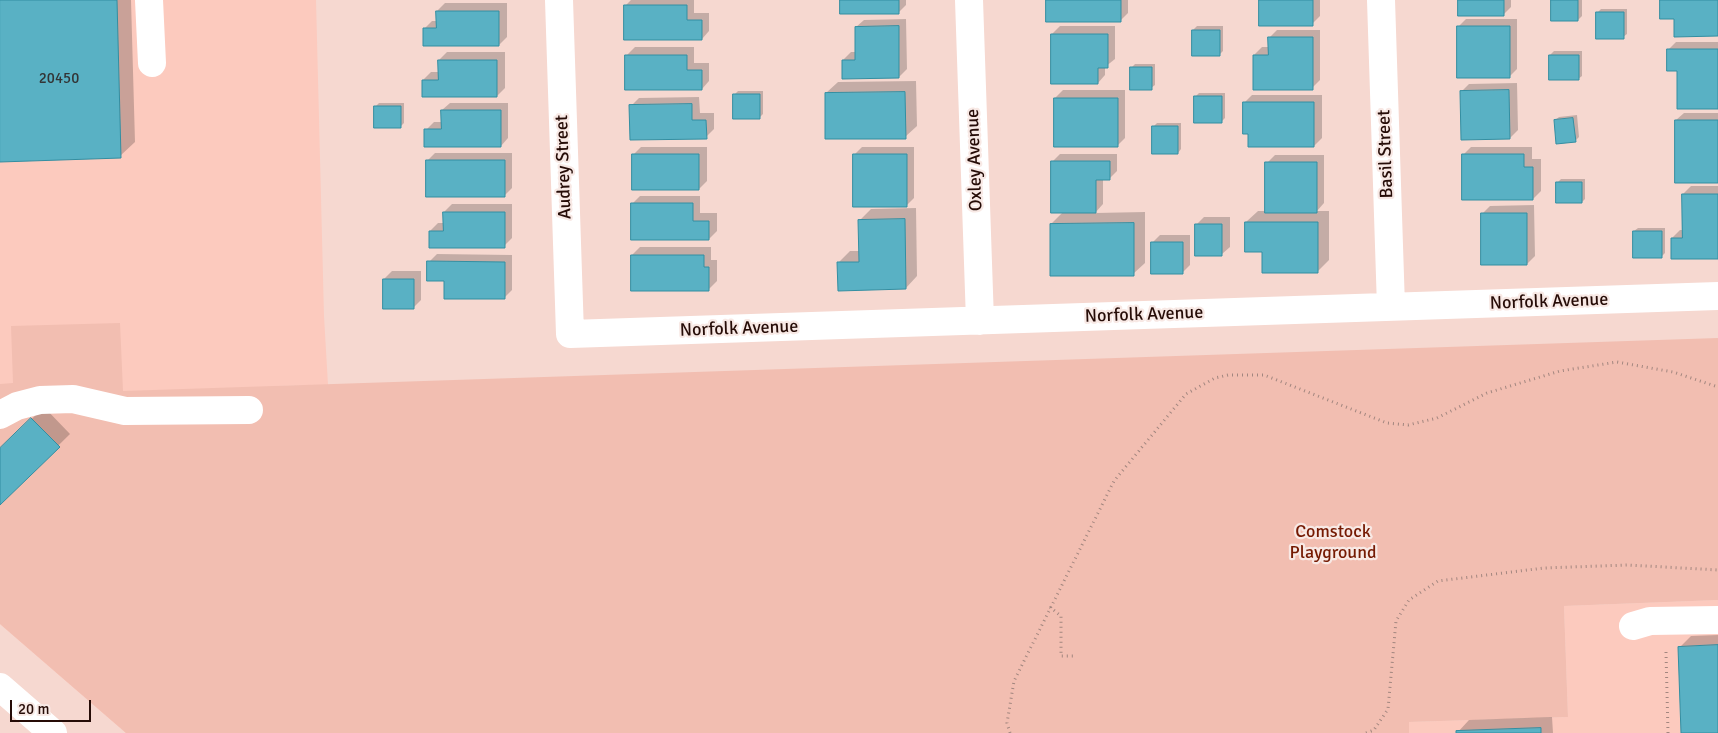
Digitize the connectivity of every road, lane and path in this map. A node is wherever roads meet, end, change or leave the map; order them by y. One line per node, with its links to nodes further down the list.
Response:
1 (149, 0): 5 (street)
2 (559, 0): 9 (street, Audrey Street)
3 (969, 0): 8 (street, Oxley Avenue)
4 (1381, 0): 7 (street, Basil Street)
5 (152, 63)
6 (1718, 296): 7 (street, Norfolk Avenue)
7 (1391, 307): 8 (street, Norfolk Avenue)
8 (980, 321): 9 (street, Norfolk Avenue)
9 (570, 334)
10 (1718, 387): 14 (path)
11 (248, 410): 12 (street)
12 (0, 416)
13 (1718, 570): 22 (path)
14 (1050, 606): 18 (path); 21 (path)
15 (1718, 620): 16 (street)
16 (1633, 626)
17 (1666, 652): 23 (path)
18 (1074, 656)
19 (0, 686): 20 (street)
20 (53, 733)
21 (1010, 733)
22 (1366, 733)
23 (1668, 733)

